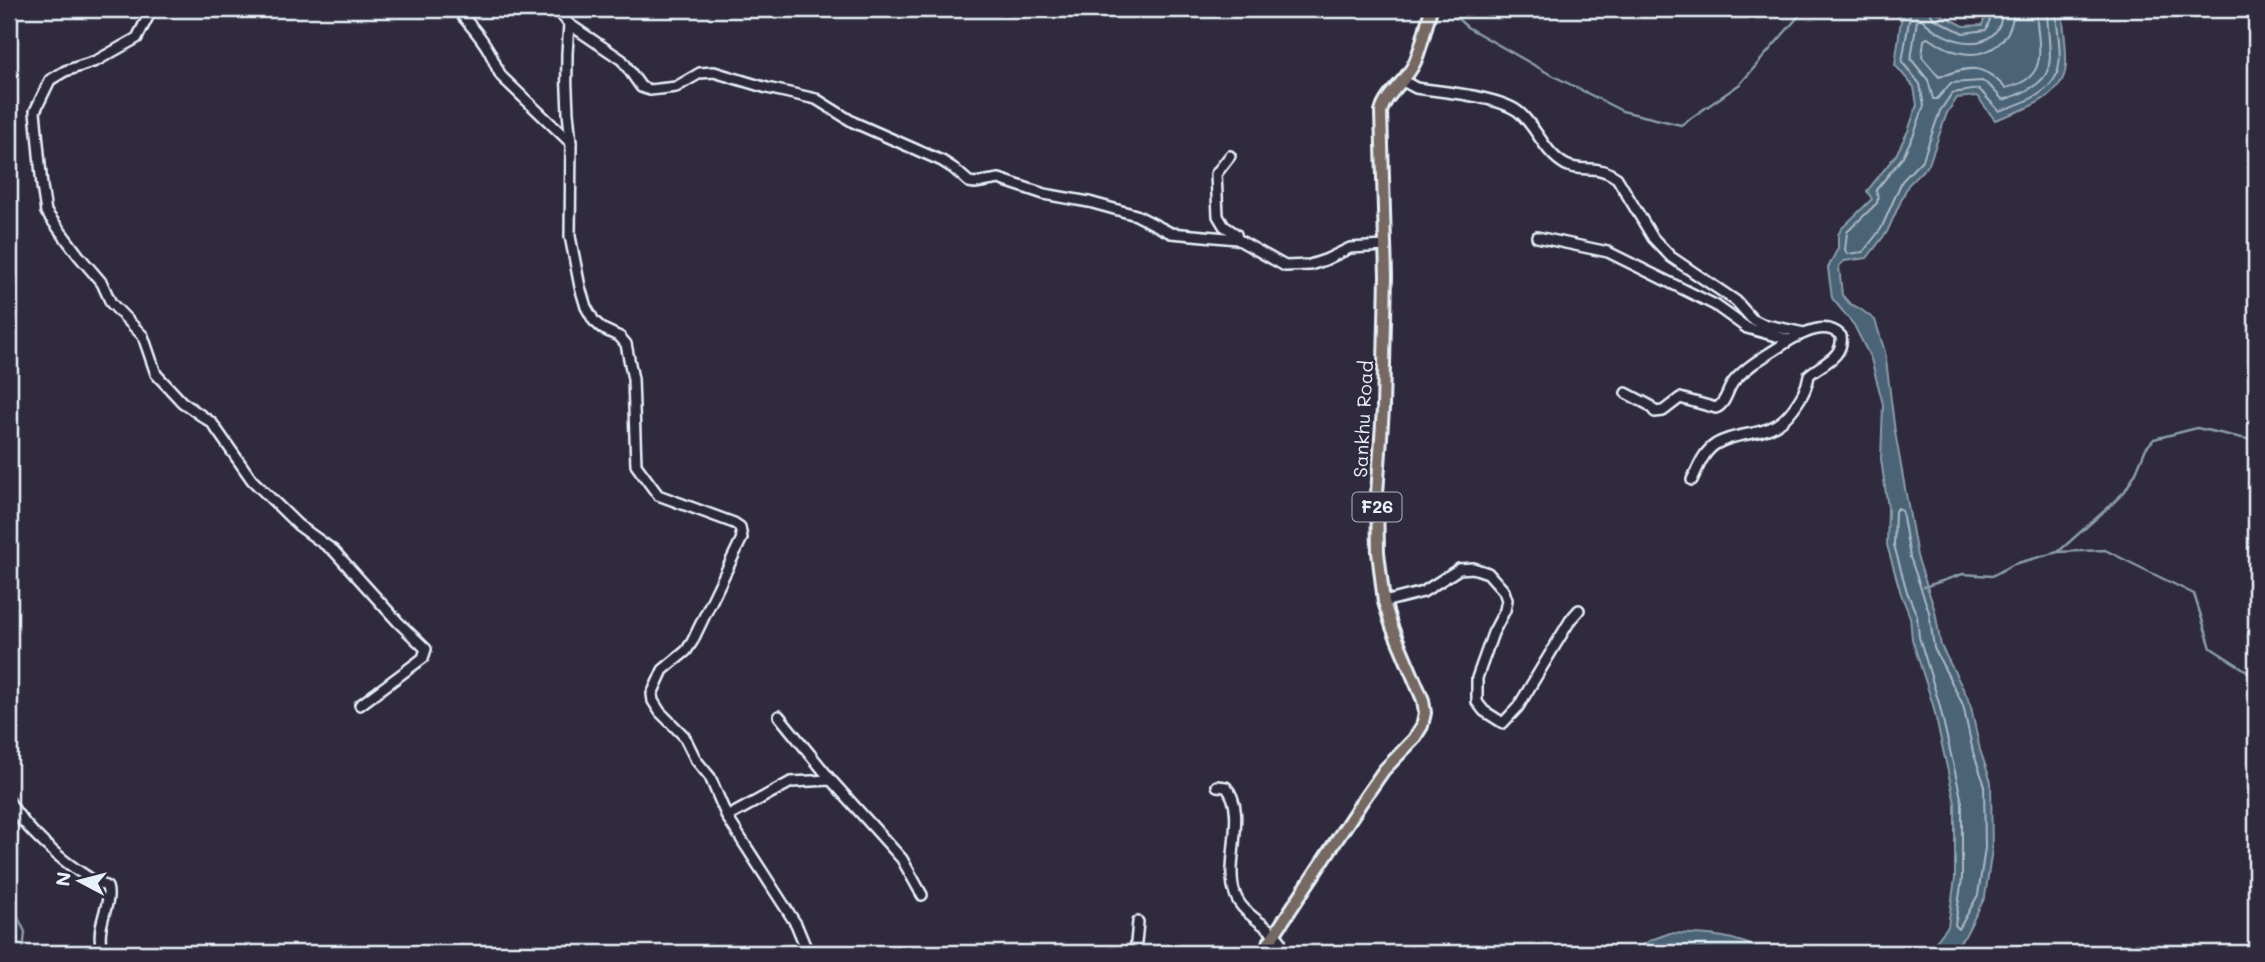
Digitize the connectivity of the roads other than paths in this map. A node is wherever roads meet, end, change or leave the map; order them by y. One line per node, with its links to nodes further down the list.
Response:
1 (152, 9): 18 (street)
2 (456, 9): 7 (street)
3 (557, 9): 5 (street)
4 (1430, 12): 6 (main road, Sankhu Road / F26)
5 (569, 24): 7 (street); 10 (street)
6 (1404, 81): 11 (main road, Sankhu Road / F26); 12 (street)
7 (571, 143): 23 (street)
8 (1230, 156): 10 (street)
9 (1537, 237): 13 (street)
10 (1237, 239): 11 (street)
11 (1385, 246): 16 (main road, Sankhu Road / F26)
12 (1804, 332): 13 (street); 15 (street)
13 (1790, 341): 14 (street)
14 (1626, 393)
15 (1692, 480)
16 (1384, 602): 17 (street); 26 (main road, Sankhu Road / F26)
17 (1579, 610)
18 (360, 705)
19 (779, 716): 20 (street)
20 (831, 780): 23 (street); 24 (street)
21 (1217, 786): 26 (street)
22 (9, 801): 27 (street)
23 (727, 817): 28 (street)
24 (922, 895)
25 (1138, 922): 29 (street)
26 (1275, 933): 30 (main road, Sankhu Road / F26); 31 (street)
27 (103, 953)
28 (807, 953)
29 (1135, 953)
30 (1262, 953)
31 (1281, 953)

